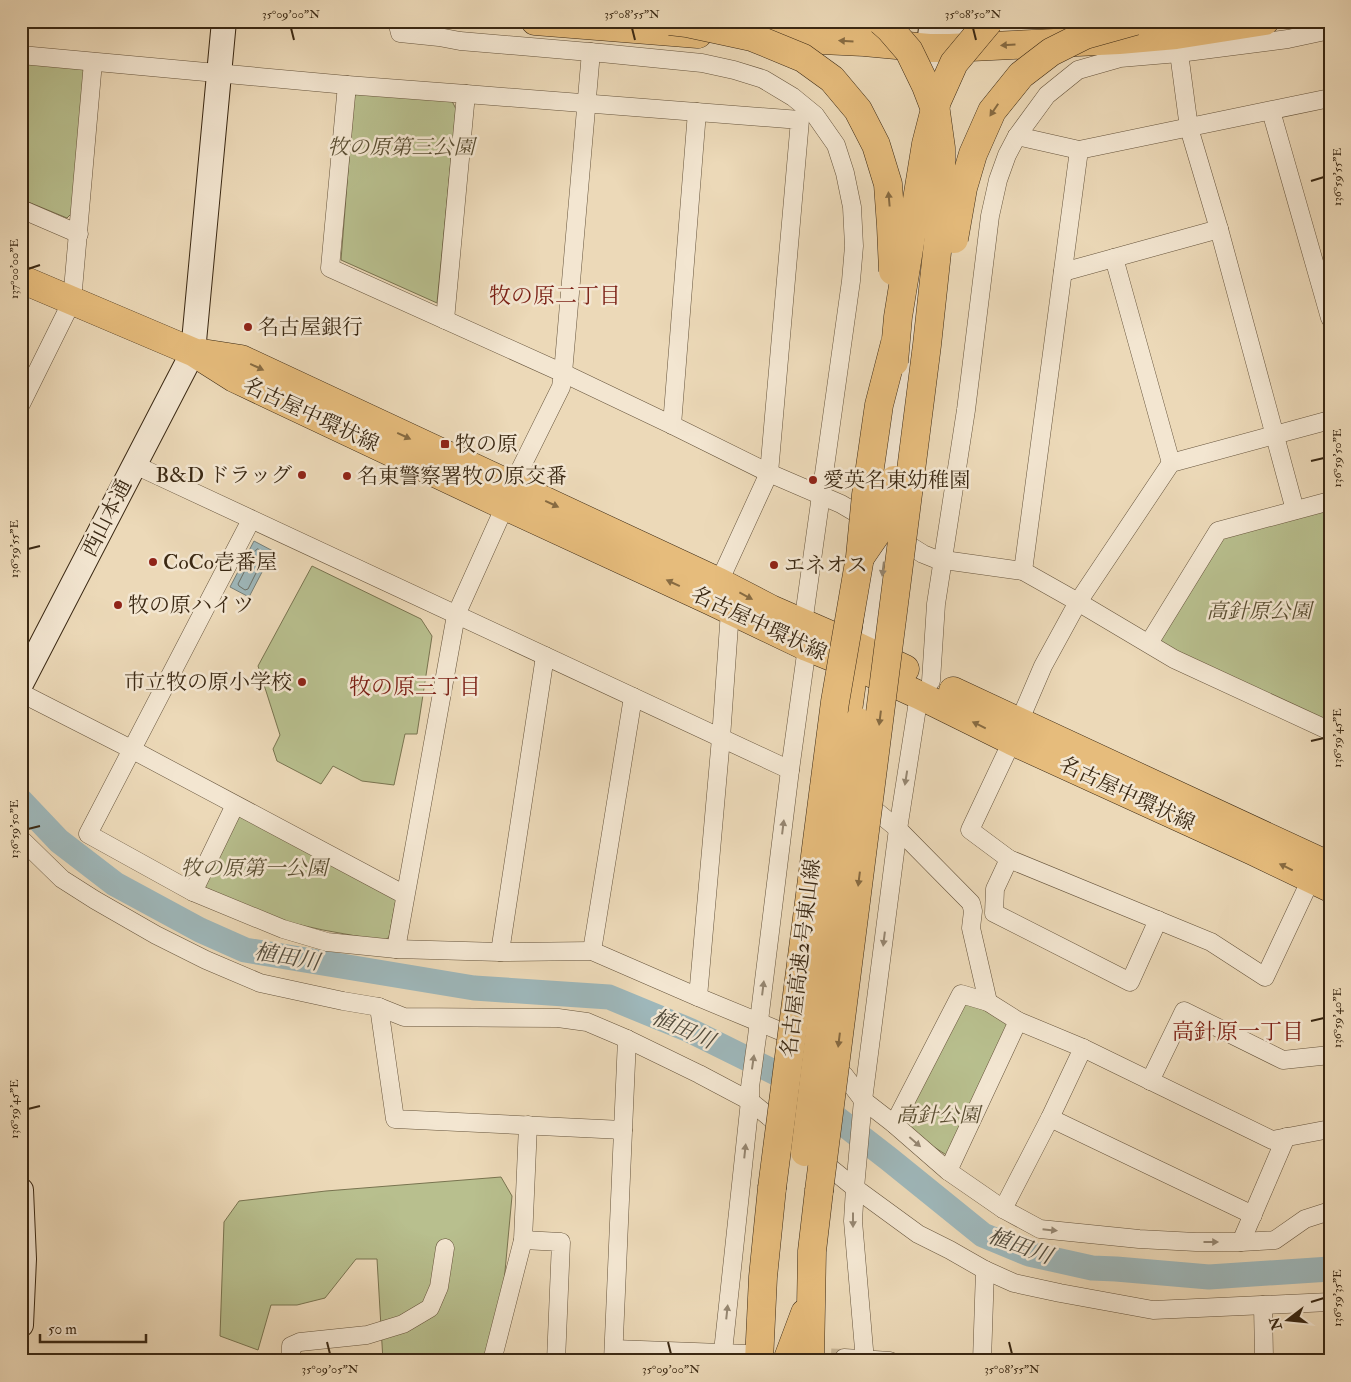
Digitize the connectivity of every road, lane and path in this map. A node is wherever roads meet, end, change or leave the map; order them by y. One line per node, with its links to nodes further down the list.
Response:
1 (224, 21): 15 (street)
2 (397, 21): 11 (street)
3 (535, 21): 10 (main road, one-way to 3)
4 (670, 21): 35 (main road, one-way to 4, bridge)
5 (881, 21): 52 (main road, bridge)
6 (989, 21): 35 (main road, bridge)
7 (1135, 21): 52 (main road, one-way to 52, bridge)
8 (1265, 21): 10 (main road, one-way to 10)
9 (1330, 30): 12 (street)
10 (941, 35): 50 (street)
11 (591, 52): 19 (street); 22 (street)
12 (1179, 53): 23 (street); 24 (street)
13 (21, 55): 14 (street)
14 (93, 62): 15 (street); 28 (street)
15 (219, 74): 16 (street); 36 (street)
16 (347, 85): 17 (street); 34 (street)
17 (466, 94): 19 (street); 34 (street)
18 (1330, 98): 20 (street)
19 (586, 103): 21 (street); 37 (street)
20 (1271, 111): 23 (street); 33 (street)
21 (697, 112): 22 (street); 40 (street)
22 (806, 116): 44 (street); 46 (street)
23 (1189, 128): 25 (street); 27 (street)
24 (1017, 136): 25 (street); 51 (street)
25 (1079, 150): 30 (street)
26 (21, 209): 28 (street)
27 (1219, 229): 29 (street); 41 (street)
28 (79, 234): 32 (street)
29 (1114, 258): 30 (street); 42 (street)
30 (1063, 272): 53 (street)
31 (21, 279): 32 (main road, 名古屋中環状線)
32 (72, 301): 36 (main road, 名古屋中環状線); 38 (street)
33 (1330, 318)
34 (445, 320): 37 (street)
35 (896, 330): 104 (main road, 名古屋高速2号東山線, bridge)
36 (193, 352): 43 (street, 西山本通); 45 (main road, 名古屋中環状線)
37 (563, 373): 40 (street); 45 (street)
38 (21, 404)
39 (1330, 420): 41 (street)
40 (672, 425): 44 (street)
41 (1274, 435): 42 (street); 48 (street)
42 (1171, 463): 55 (street)
43 (134, 465): 49 (street); 62 (street, 西山本通)
44 (768, 473): 46 (street); 54 (street)
45 (508, 496): 54 (main road, 名古屋中環状線, one-way to 54); 56 (main road, 名古屋中環状線, one-way to 45); 57 (street)
46 (820, 496): 50 (street); 58 (street)
47 (1330, 501): 48 (street)
48 (1295, 510): 59 (street)
49 (251, 520): 57 (street); 69 (street)
50 (879, 527): 51 (street); 61 (street)
51 (944, 561): 53 (street); 63 (street)
52 (899, 566): 104 (main road, 名古屋高速2号東山線, one-way to 104, bridge)
53 (1023, 571): 55 (street)
54 (719, 582): 58 (main road, 名古屋中環状線, one-way to 58)
55 (1078, 602): 59 (street); 67 (street)
56 (730, 611): 58 (main road, 名古屋中環状線); 68 (street)
57 (456, 615): 60 (street); 78 (street)
58 (805, 636): 61 (main road, 名古屋中環状線); 70 (street)
59 (1149, 643): 66 (street)
60 (545, 656): 65 (street); 82 (street)
61 (862, 660): 63 (main road, 名古屋中環状線); 104 (main road)
62 (21, 684)
63 (925, 688): 67 (main road, 名古屋中環状線); 73 (street, one-way to 73)
64 (21, 693): 69 (street)
65 (633, 697): 68 (street); 81 (street)
66 (1330, 731)
67 (1016, 732): 75 (street); 76 (main road, 名古屋中環状線)
68 (720, 738): 70 (street); 83 (street)
69 (131, 749): 72 (street); 77 (street)
70 (790, 770): 87 (street, one-way to 70)
71 (858, 788): 73 (street)
72 (235, 805): 77 (street); 78 (street)
73 (898, 829): 84 (street); 95 (street, one-way to 95)
74 (21, 839): 85 (street)
75 (1009, 858): 79 (street); 79 (street)
76 (1324, 878): 79 (street)
77 (193, 892): 80 (street)
78 (405, 895): 80 (street)
79 (1158, 920)
80 (396, 949): 82 (street)
81 (592, 951): 82 (street); 83 (street)
82 (500, 952)
83 (698, 997): 87 (street)
84 (988, 1002): 86 (street); 97 (street)
85 (379, 1006): 89 (street); 98 (street)
86 (1018, 1021): 90 (street); 102 (street)
87 (758, 1030): 88 (street); 94 (street, one-way to 87)
88 (780, 1031)
89 (627, 1039): 94 (street); 100 (street)
90 (1084, 1048): 93 (street); 96 (street)
91 (1330, 1055): 93 (street)
92 (844, 1075): 95 (street)
93 (1150, 1081): 101 (street)
94 (750, 1094): 103 (street); 120 (street, one-way to 94)
95 (863, 1107): 97 (street); 103 (street)
96 (1050, 1118): 106 (street); 108 (street)
97 (894, 1124): 102 (street, one-way to 102)
98 (528, 1126): 100 (street); 109 (street)
99 (1330, 1129): 101 (street)
100 (623, 1130): 119 (street)
101 (1286, 1137): 108 (street)
102 (948, 1171): 106 (street)
103 (856, 1180): 113 (street); 122 (street, one-way to 122)
104 (794, 1189): 114 (main road, 名古屋高速2号東山線); 118 (main road, 名古屋高速2号東山線)
105 (21, 1190): 112 (street)
106 (1003, 1209): 110 (street, one-way to 110)
107 (1330, 1210): 110 (street)
108 (1252, 1215): 110 (street)
109 (523, 1240): 124 (street); 125 (street)
110 (1241, 1242)
111 (445, 1248): 123 (street)
112 (23, 1259): 117 (street)
113 (985, 1270): 116 (street); 131 (street)
114 (811, 1295): 121 (main road); 126 (main road); 127 (main road); 128 (main road); 129 (main road)
115 (1330, 1302): 116 (street)
116 (1263, 1305): 132 (street)
117 (21, 1325)
118 (755, 1354): 120 (street)
119 (613, 1355): 120 (street)
120 (722, 1357)
121 (831, 1360): 122 (street)
122 (865, 1360): 130 (street)
123 (291, 1361)
124 (492, 1361)
125 (556, 1361)
126 (787, 1361)
127 (794, 1361)
128 (802, 1361)
129 (810, 1361)
130 (890, 1361)
131 (982, 1361)
132 (1262, 1361)

